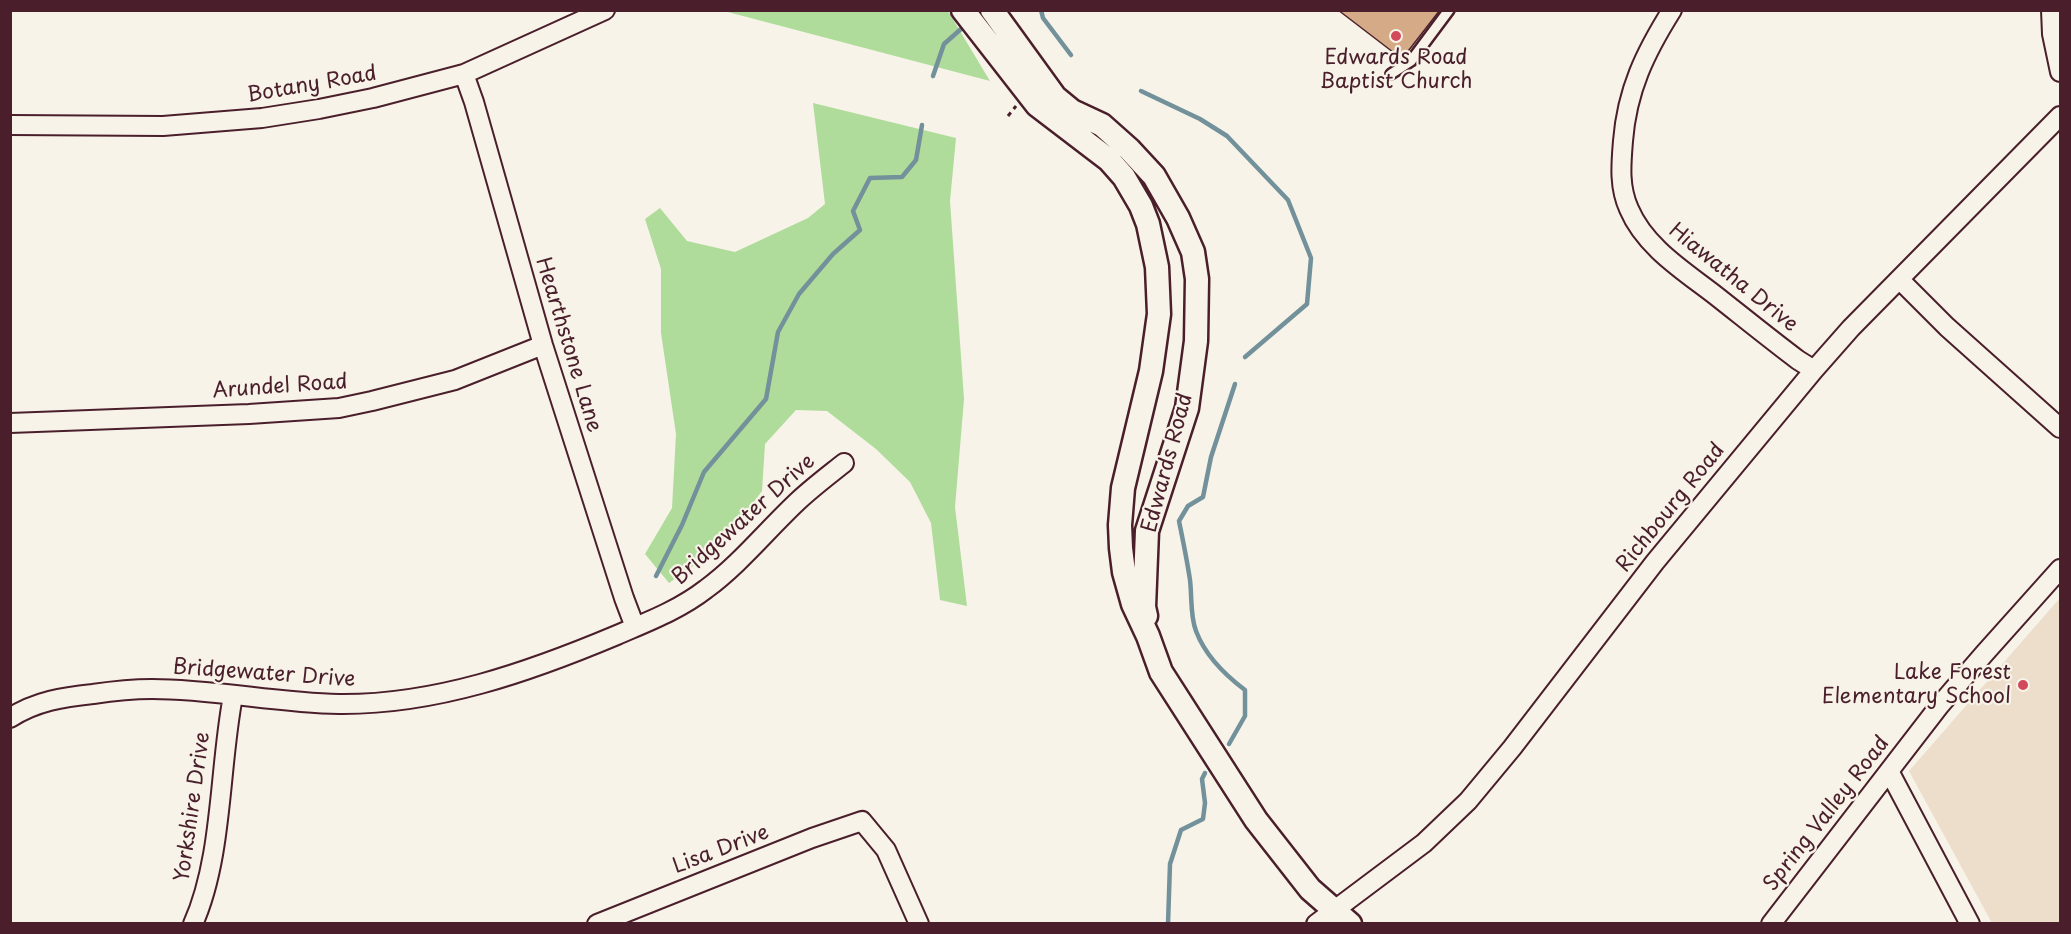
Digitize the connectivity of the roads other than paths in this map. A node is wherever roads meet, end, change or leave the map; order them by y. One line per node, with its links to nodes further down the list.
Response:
1 (606, 10): 8 (street, Botany Road)
2 (963, 10): 20 (street, Edwards Road)
3 (992, 10): 20 (street, Edwards Road)
4 (1449, 10): 9 (lane)
5 (1672, 10): 14 (street, Hiawatha Drive)
6 (2051, 10): 7 (street)
7 (2061, 72)
8 (464, 74): 11 (street, Botany Road); 13 (street, Hearthstone Lane)
9 (1391, 74)
10 (2061, 116): 12 (street, Richbourg Road)
11 (10, 125)
12 (1900, 280): 14 (street, Richbourg Road); 16 (street)
13 (543, 345): 15 (street, Arundel Road); 19 (street, Hearthstone Lane)
14 (1814, 370): 24 (street, Richbourg Road)
15 (10, 423)
16 (2061, 428)
17 (844, 463): 19 (street, Bridgewater Drive)
18 (2061, 569): 23 (street, Spring Valley Road)
19 (635, 627): 21 (street, Bridgewater Drive)
20 (1149, 636): 24 (street, Edwards Road)
21 (233, 696): 22 (street, Bridgewater Drive); 25 (street, Yorkshire Drive)
22 (10, 718)
23 (1889, 771): 29 (street, Spring Valley Road); 30 (street)
24 (1342, 917): 28 (street, Richbourg Road)
25 (193, 924)
26 (597, 924): 27 (street, Lisa Drive)
27 (919, 924)
28 (1316, 924)
29 (1771, 924)
30 (1970, 924)

